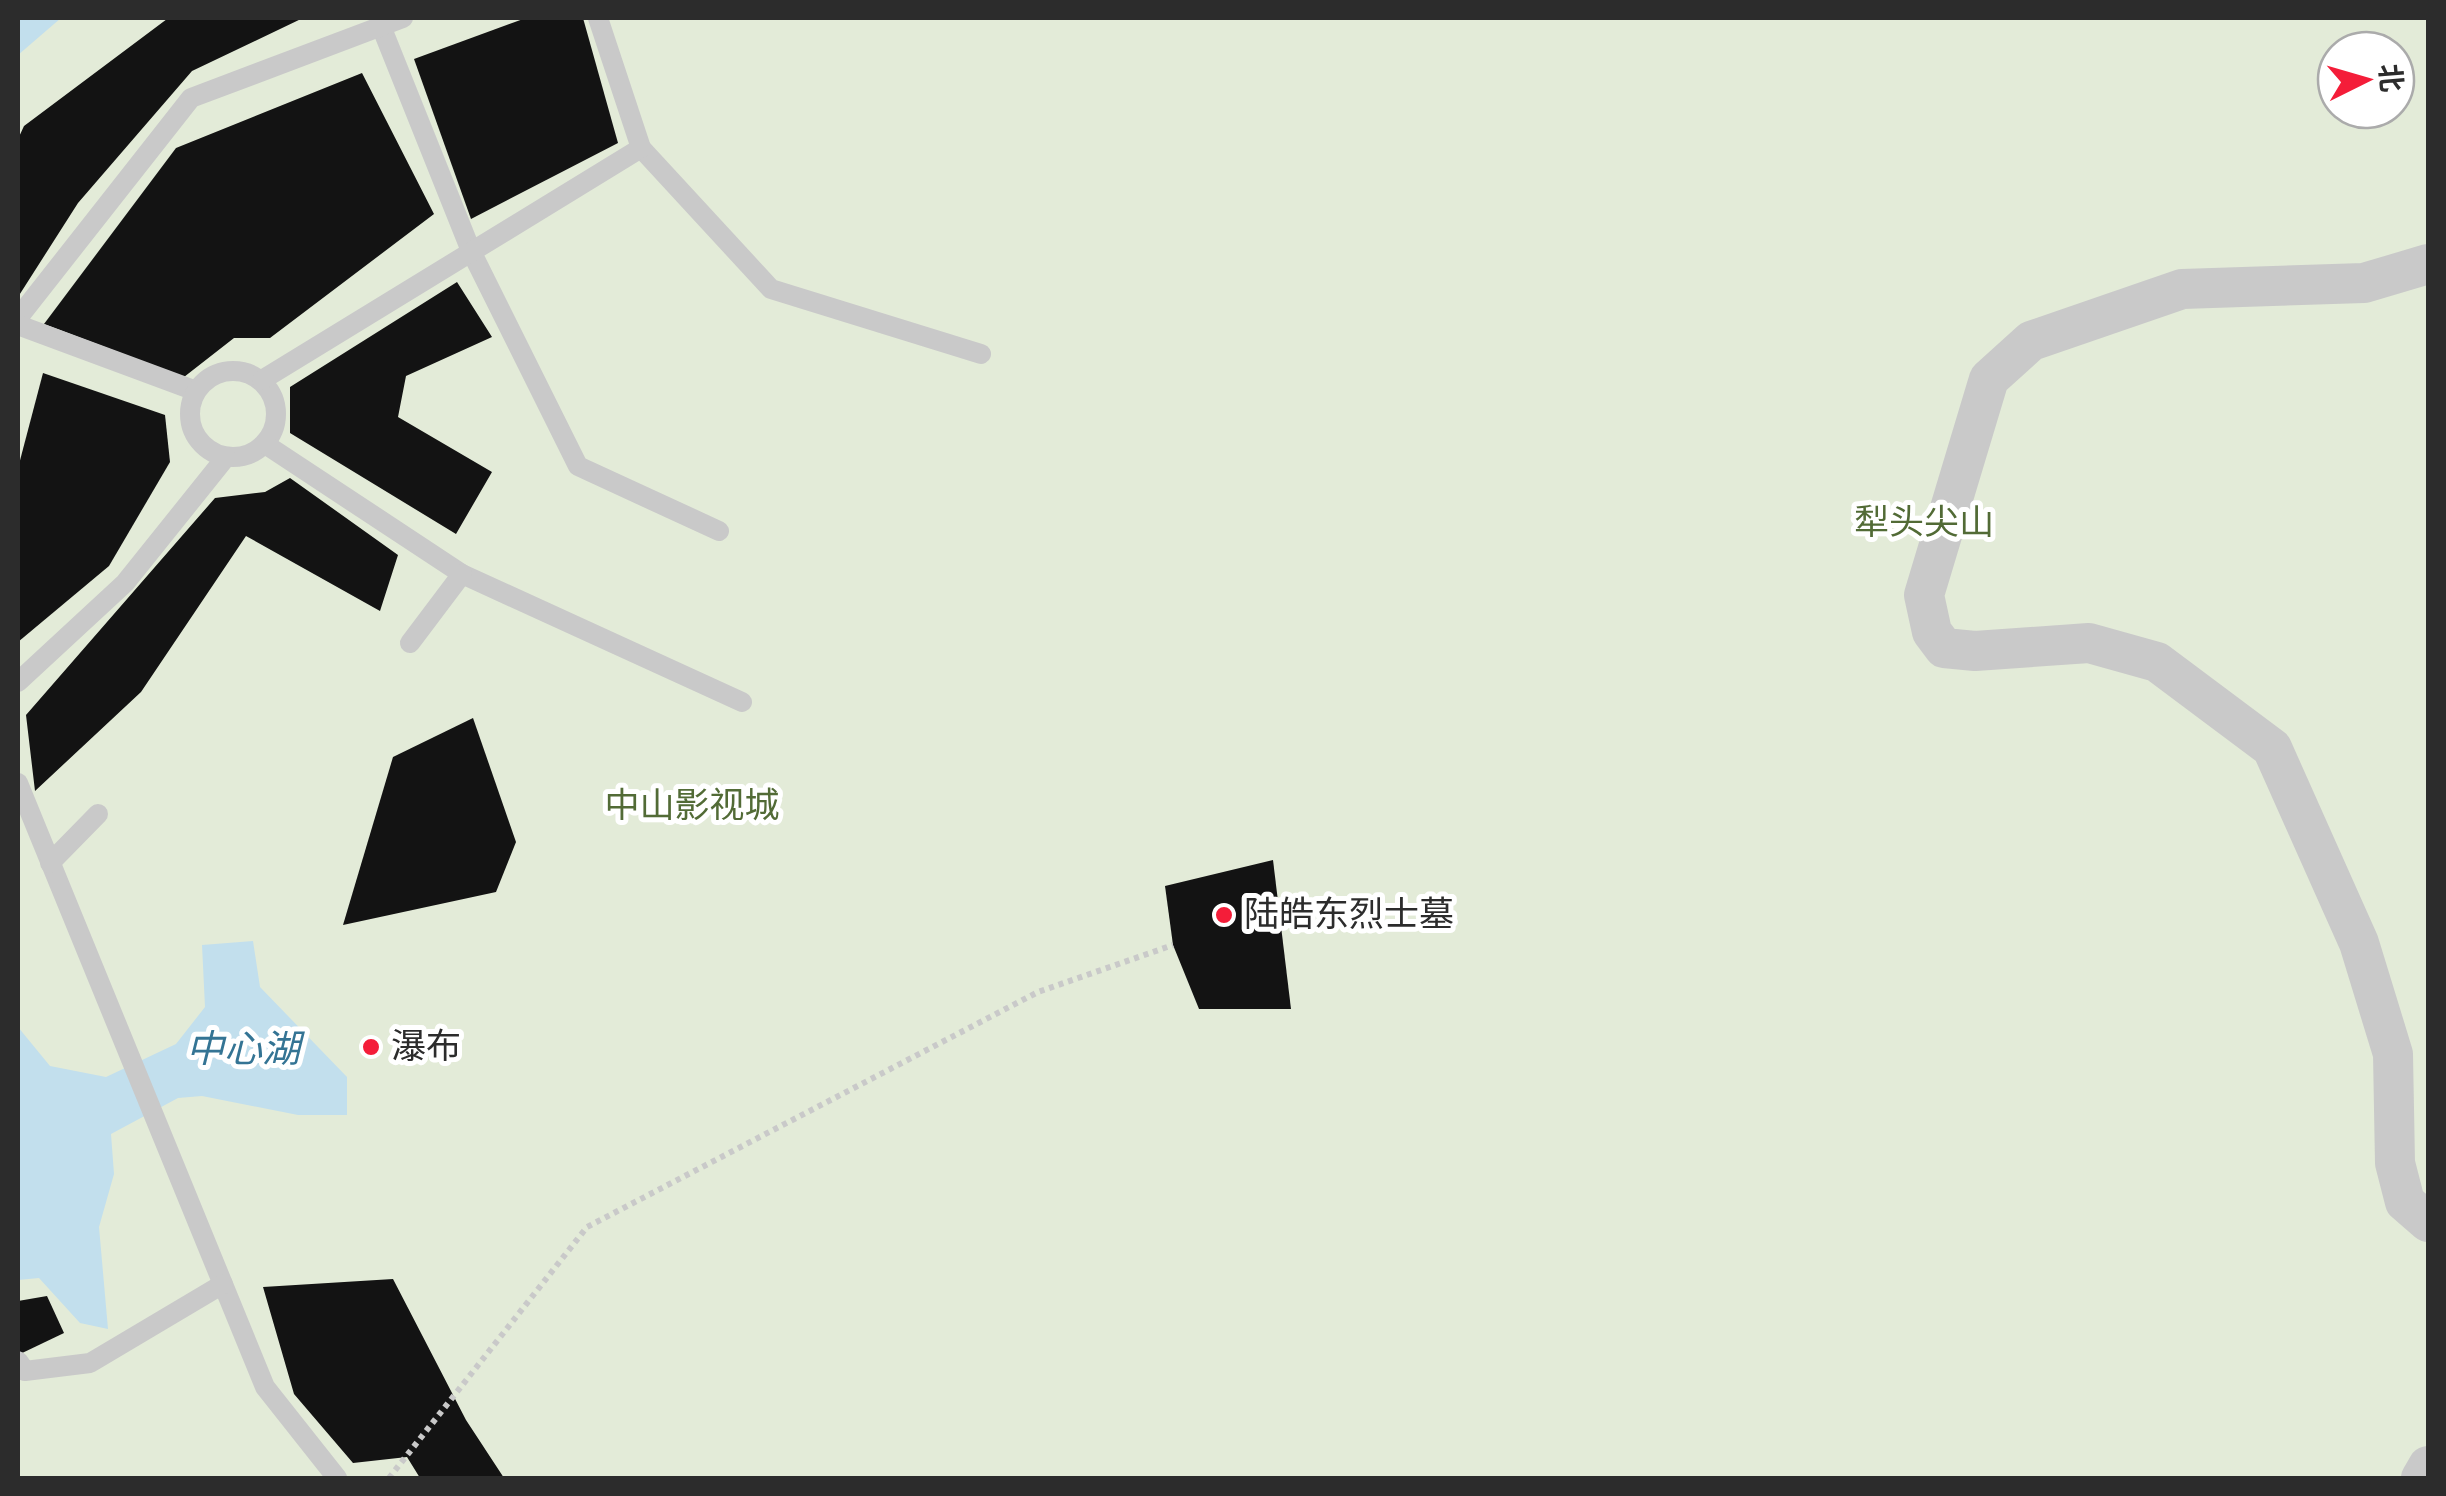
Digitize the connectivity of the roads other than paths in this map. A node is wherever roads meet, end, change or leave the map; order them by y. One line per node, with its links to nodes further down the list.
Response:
1 (403, 18): 3 (lane)
2 (598, 18): 4 (lane)
3 (380, 26): 5 (lane); 7 (lane)
4 (641, 148): 5 (lane); 8 (lane)
5 (472, 251): 9 (lane); 13 (lane)
6 (2428, 264): 21 (street)
7 (18, 322): 10 (lane)
8 (981, 354)
9 (262, 380): 10 (lane); 11 (lane)
10 (196, 390): 12 (lane)
11 (265, 444): 12 (lane); 14 (lane)
12 (226, 456): 16 (lane)
13 (719, 530)
14 (462, 574): 15 (lane); 17 (lane)
15 (410, 643)
16 (18, 682)
17 (742, 702)
18 (18, 783): 20 (lane)
19 (98, 814): 20 (lane)
20 (50, 863): 22 (lane)
21 (2428, 1222)
22 (223, 1284): 23 (lane); 25 (lane)
23 (18, 1361)
24 (2428, 1466): 26 (street)
25 (336, 1478)
26 (2421, 1478)

